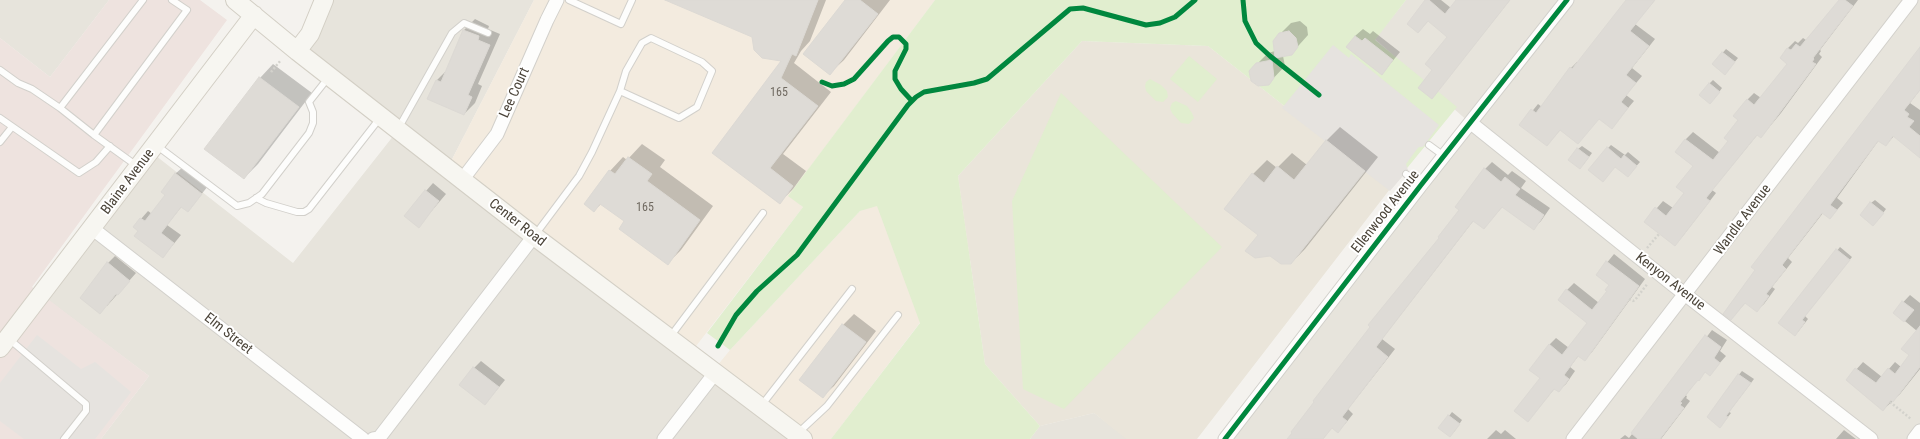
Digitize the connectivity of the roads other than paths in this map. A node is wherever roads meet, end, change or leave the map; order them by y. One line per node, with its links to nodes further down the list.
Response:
1 (143, 0): 16 (lane)
2 (172, 0): 22 (lane)
3 (235, 0): 10 (main road, Center Road)
4 (324, 0): 12 (main road)
5 (557, 0): 30 (street, Lee Court)
6 (569, 0): 7 (lane)
7 (632, 0)
8 (1567, 0): 19 (street, Ellenwood Avenue)
9 (1911, 0): 37 (street, Wandle Avenue)
10 (254, 15): 12 (main road, Center Road); 24 (main road, Blaine Avenue)
11 (488, 33): 21 (lane)
12 (297, 51): 14 (main road, Center Road)
13 (0, 70): 16 (lane)
14 (329, 77): 17 (main road, Center Road); 32 (lane)
15 (620, 91): 15 (lane); 35 (lane)
16 (60, 108): 22 (lane)
17 (380, 116): 21 (main road, Center Road); 32 (lane)
18 (0, 118): 20 (lane)
19 (1471, 123): 27 (street, Ellenwood Avenue); 37 (street, Kenyon Avenue)
20 (12, 127): 23 (lane); 26 (lane)
21 (398, 130): 30 (main road, Center Road)
22 (94, 135): 26 (lane)
23 (0, 142)
24 (156, 144): 28 (main road, Blaine Avenue); 32 (lane)
25 (1429, 145): 27 (lane)
26 (110, 146): 28 (lane)
27 (1444, 156): 31 (street, Ellenwood Avenue)
28 (139, 167): 34 (main road, Blaine Avenue)
29 (1406, 174): 31 (lane)
30 (462, 180): 35 (main road, Center Road)
31 (1421, 185): 49 (street, Ellenwood Avenue)
32 (256, 198)
33 (763, 213): 39 (lane)
34 (92, 229): 40 (main road, Blaine Avenue); 46 (street, Elm Street)
35 (534, 236): 39 (main road, Center Road); 47 (street)
36 (852, 288): 42 (lane)
37 (1686, 294): 50 (street, Wandle Avenue); 51 (street, Kenyon Avenue)
38 (898, 315): 44 (lane)
39 (669, 338): 41 (main road, Center Road)
40 (4, 343): 45 (lane)
41 (715, 373): 42 (main road, Center Road); 48 (street)
42 (761, 407): 44 (main road, Center Road)
43 (1920, 432): 52 (street)
44 (800, 437)
45 (64, 439)
46 (363, 439)
47 (373, 439)
48 (664, 439)
49 (1225, 439)
50 (1574, 439)
51 (1871, 439)
52 (1914, 439)

